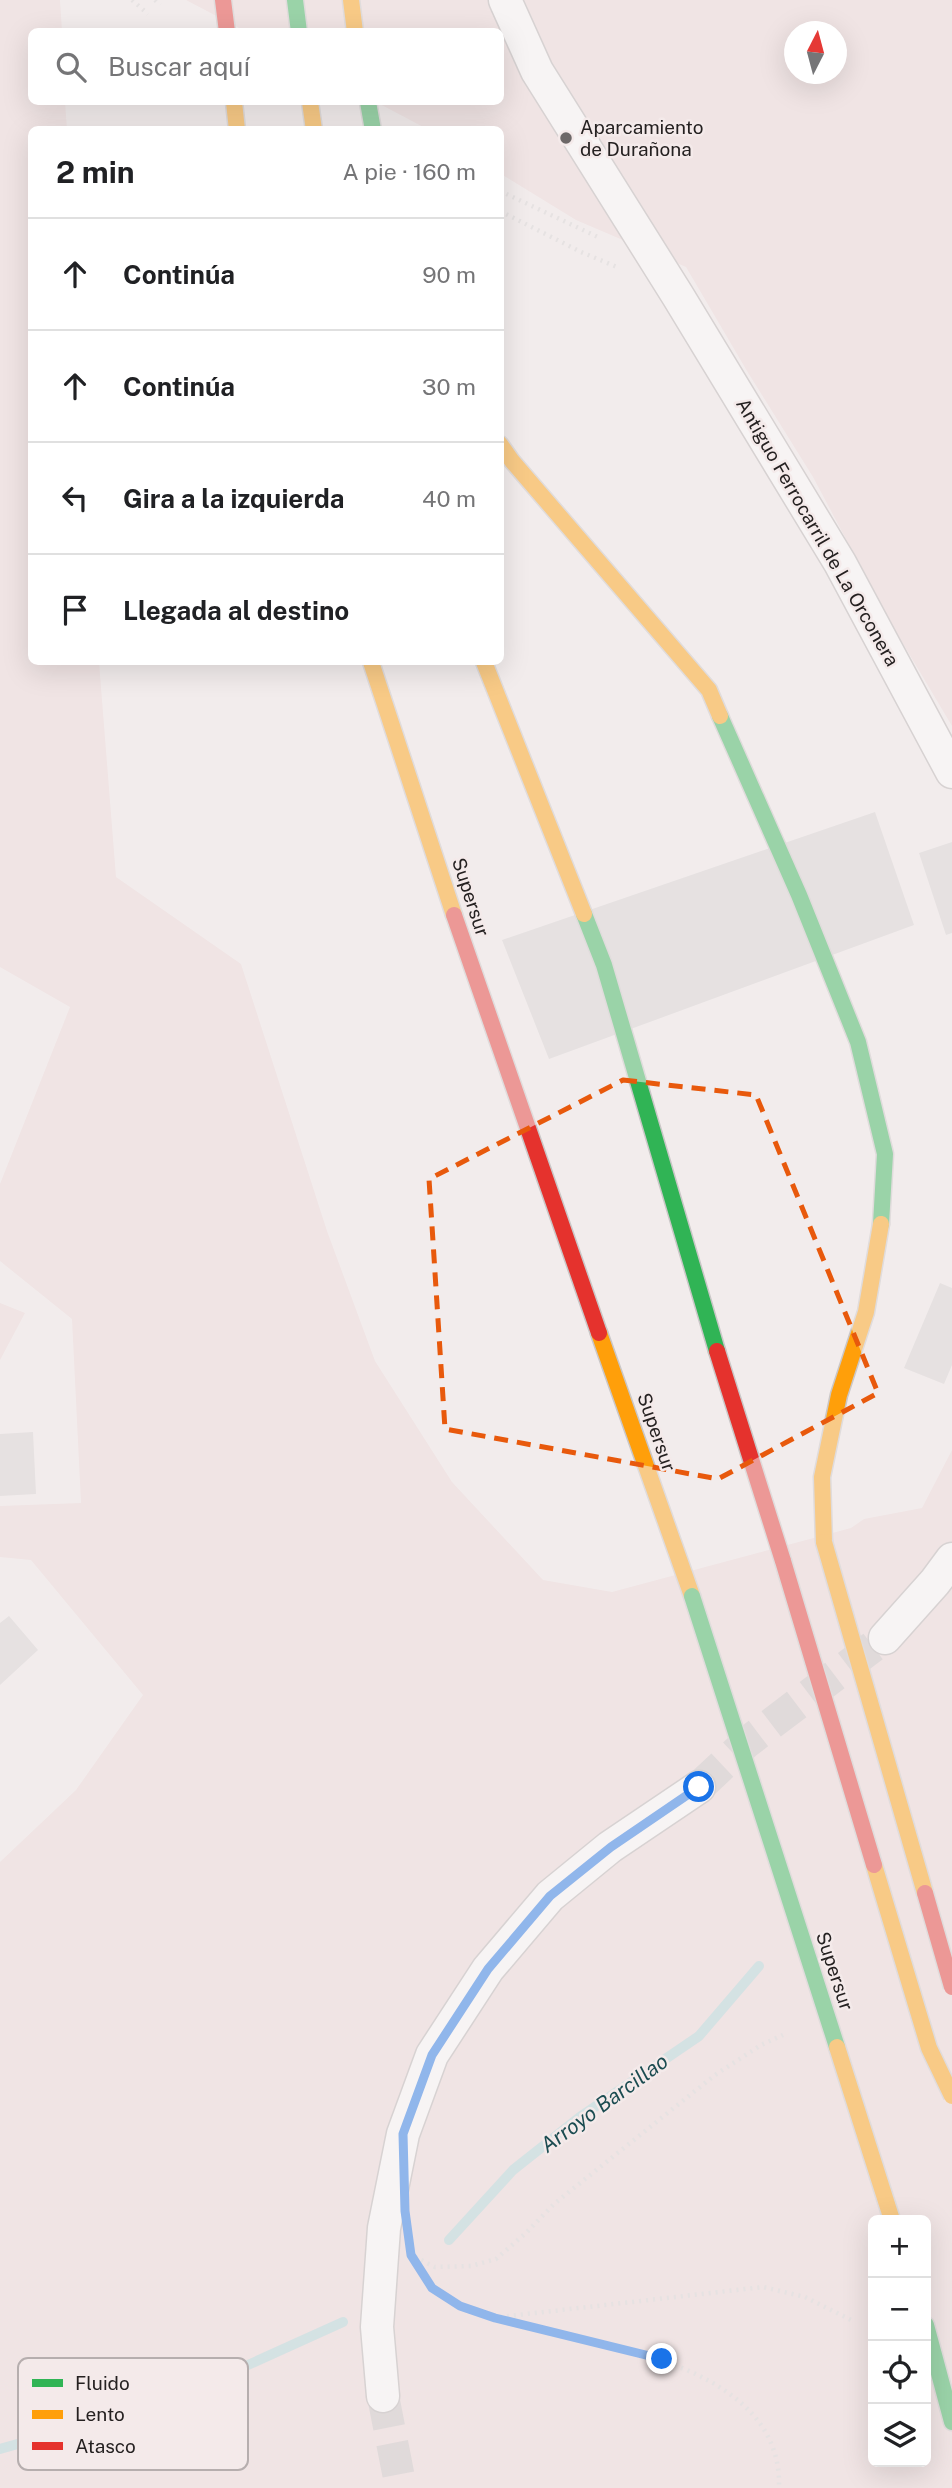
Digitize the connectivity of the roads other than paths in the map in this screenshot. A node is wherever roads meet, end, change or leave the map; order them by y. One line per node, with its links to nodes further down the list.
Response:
1 (223, 0): 5 (highway)
2 (295, 0): 6 (highway)
3 (351, 0): 7 (highway)
4 (505, 0): 17 (street, Antiguo Ferrocarril de La Orconera)
5 (226, 28)
6 (298, 28)
7 (354, 28)
8 (234, 105): 11 (highway)
9 (310, 105): 12 (highway, bridge)
10 (369, 105): 13 (highway, bridge)
11 (237, 126)
12 (313, 126)
13 (372, 126)
14 (504, 450): 21 (highway, bridge)
15 (372, 665): 23 (highway, Supersur, bridge)
16 (485, 665): 22 (highway, bridge)
17 (952, 772)
18 (952, 1559): 19 (street)
19 (885, 1638)
20 (699, 1787): 25 (street)
21 (952, 1987)
22 (952, 2096)
23 (890, 2215)
24 (930, 2341): 26 (highway)
25 (383, 2396)
26 (952, 2422)

